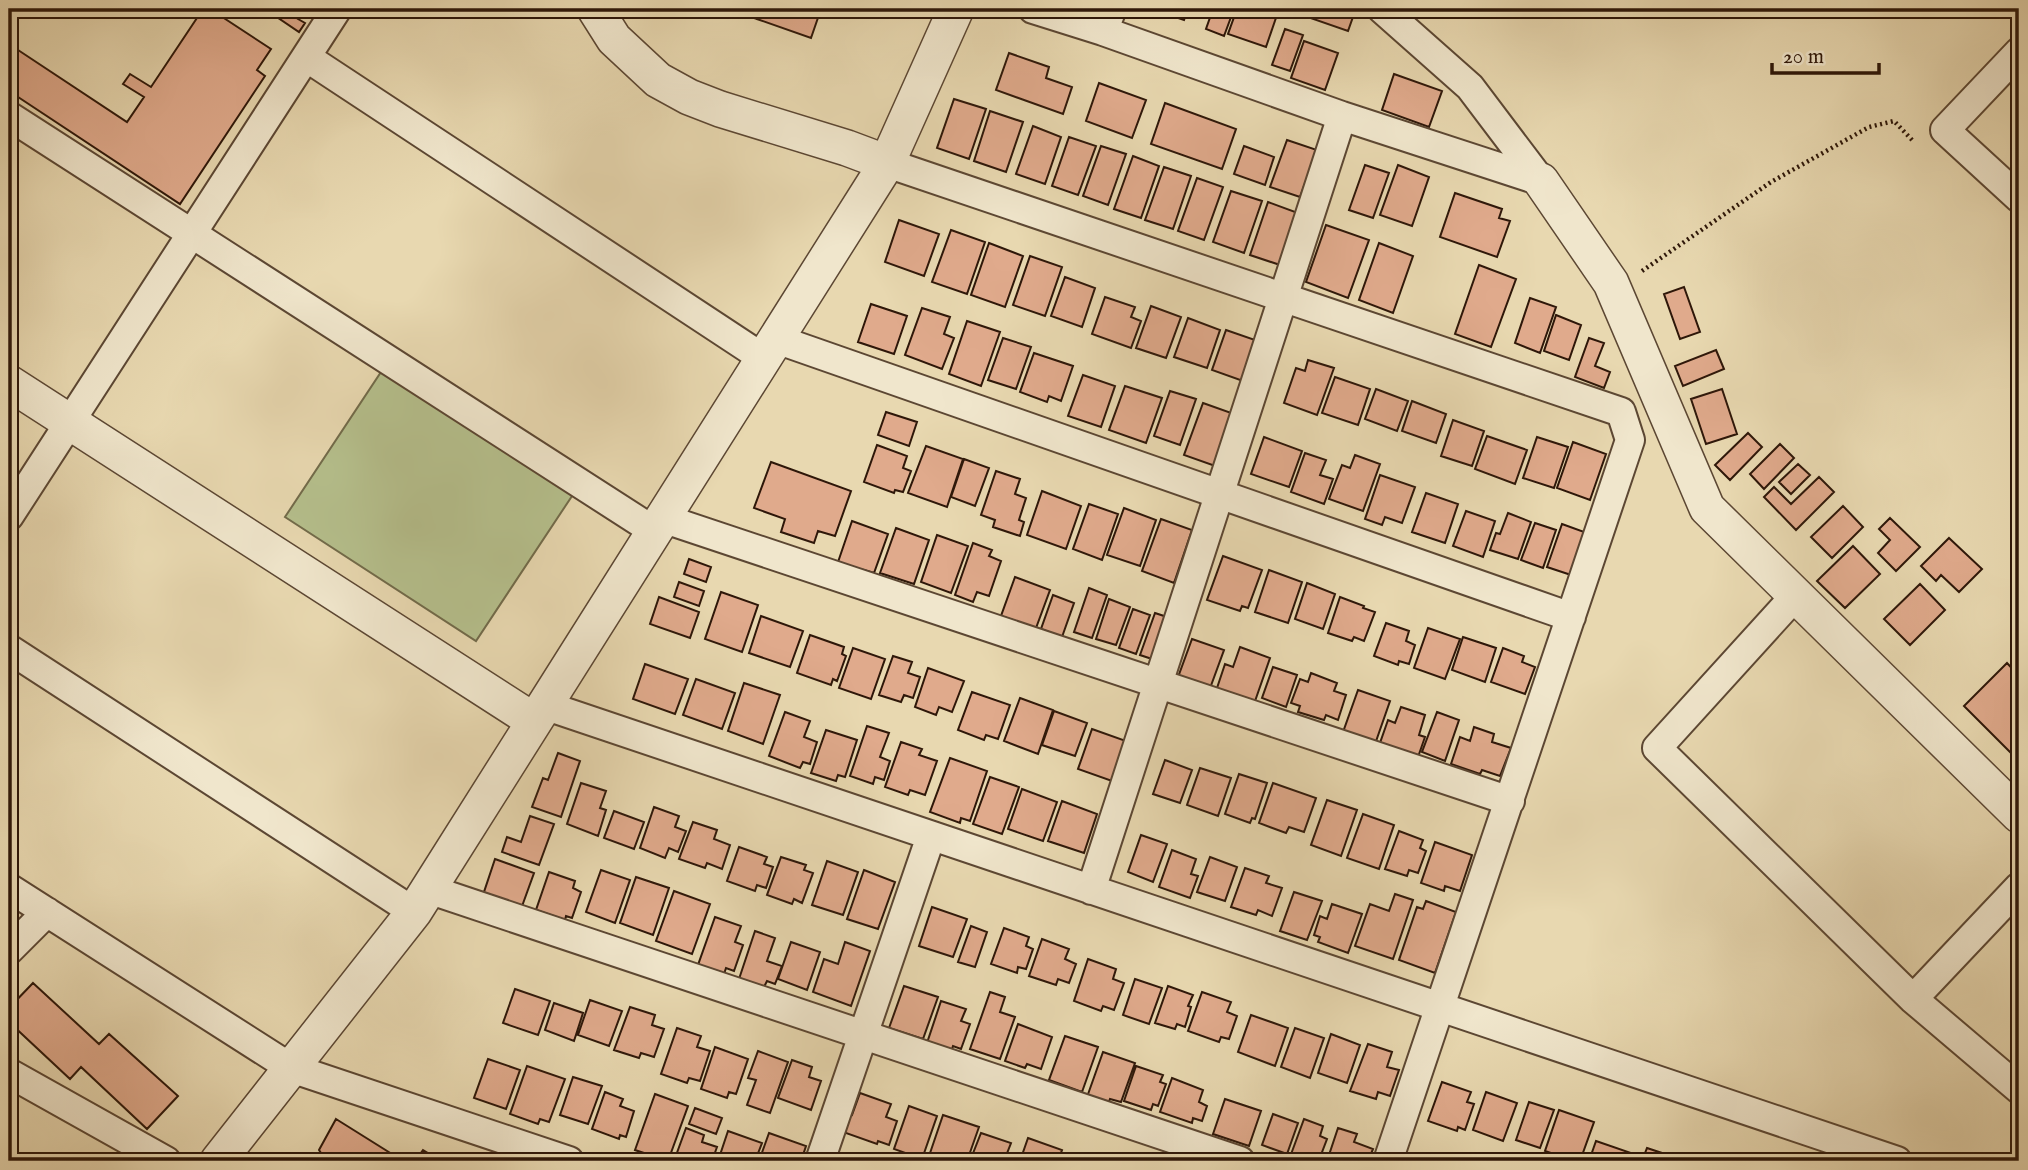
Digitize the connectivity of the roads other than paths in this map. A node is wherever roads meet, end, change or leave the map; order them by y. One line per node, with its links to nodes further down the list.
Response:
1 (337, 9): 8 (street)
2 (595, 9): 11 (street)
3 (956, 9): 11 (street)
4 (1032, 9): 6 (street)
5 (1382, 9): 12 (street)
6 (1108, 20): 10 (street)
7 (2019, 52): 13 (street)
8 (306, 57): 14 (street); 16 (street)
9 (9, 116): 14 (street)
10 (1342, 116): 12 (street); 15 (street)
11 (887, 163): 15 (street); 16 (street)
12 (1541, 181): 22 (street)
13 (2019, 198)
14 (192, 234): 18 (street); 21 (street)
15 (1283, 297): 19 (street); 23 (street)
16 (770, 349): 19 (street); 21 (street)
17 (9, 383): 18 (street)
18 (70, 422): 20 (street); 26 (street)
19 (1220, 494): 23 (street); 25 (street)
20 (9, 516)
21 (658, 524): 25 (street); 26 (street)
22 (1796, 595): 28 (street); 36 (street)
23 (1571, 617): 27 (street)
24 (9, 649): 33 (street)
25 (1158, 684): 27 (street); 32 (street)
26 (539, 713): 29 (street); 33 (street)
27 (1510, 801): 37 (street)
28 (2019, 815)
29 (931, 836): 32 (street); 38 (street)
30 (2019, 887): 36 (street)
31 (9, 888): 34 (street)
32 (1091, 890): 37 (street)
33 (421, 900): 38 (street); 39 (street)
34 (47, 912): 35 (street); 39 (street)
35 (9, 950)
36 (1913, 999): 41 (street)
37 (1440, 1007): 47 (street); 48 (street)
38 (863, 1035): 45 (street); 46 (street)
39 (291, 1068): 43 (street); 44 (street)
40 (9, 1073): 42 (street)
41 (2019, 1089)
42 (166, 1161)
43 (218, 1161)
44 (569, 1161)
45 (820, 1161)
46 (1240, 1161)
47 (1388, 1161)
48 (1897, 1161)

